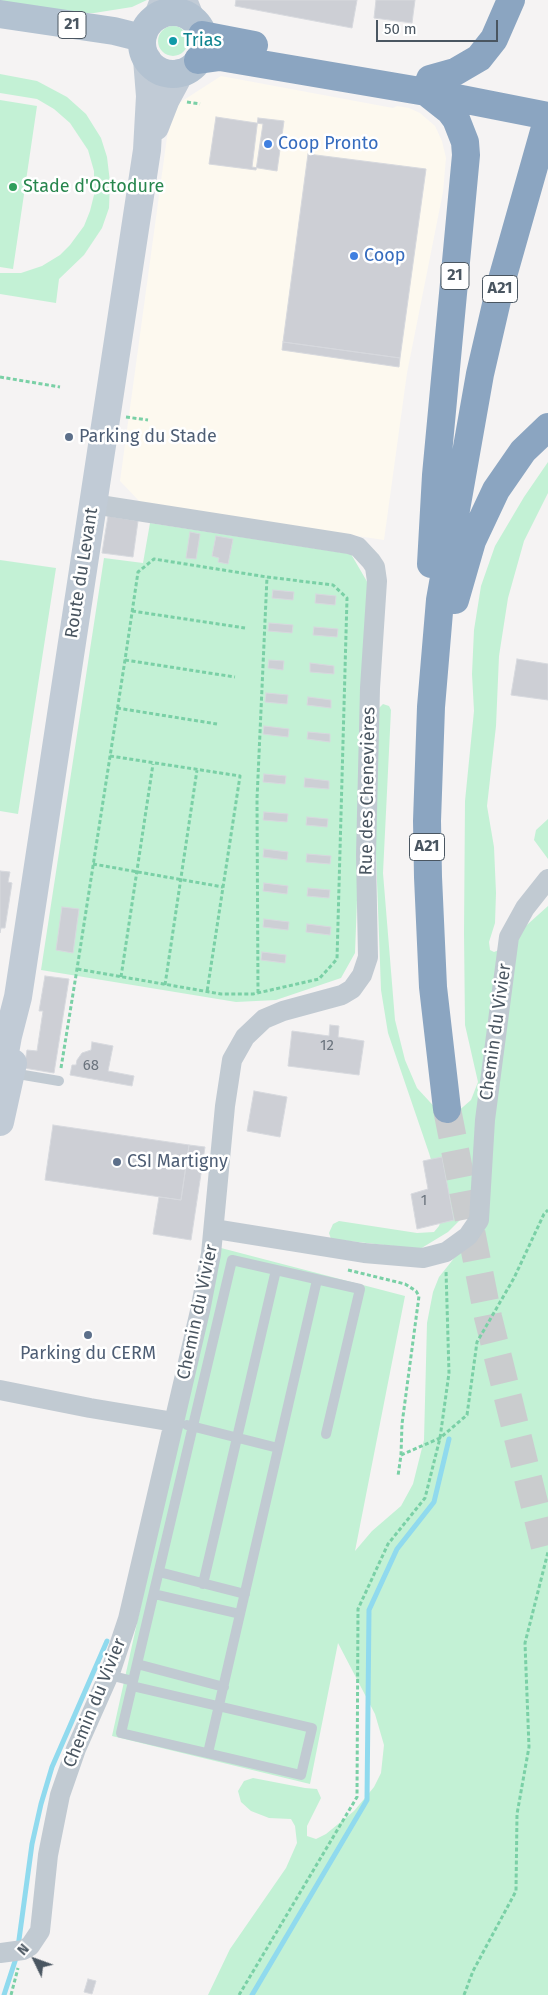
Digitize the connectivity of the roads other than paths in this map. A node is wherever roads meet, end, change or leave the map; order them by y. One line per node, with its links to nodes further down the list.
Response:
1 (511, 0): 6 (highway)
2 (161, 8): 4 (main road, 21); 5 (main road, 21)
3 (0, 14): 5 (main road, 21)
4 (191, 37): 5 (main road, 21); 6 (highway, 21); 10 (street, Route du Levant)
5 (145, 49): 10 (street, Route du Levant)
6 (428, 85): 7 (highway); 15 (highway, 21)
7 (501, 99): 8 (highway); 9 (highway)
8 (548, 99)
9 (548, 116): 13 (highway, A21)
10 (147, 150): 14 (street, Route du Levant)
11 (548, 175): 13 (highway, A21)
12 (548, 427): 15 (highway)
13 (464, 464): 15 (highway, A21)
14 (93, 504): 17 (street, Route du Levant); 22 (street, Rue des Chenevières)
15 (431, 706): 20 (highway, A21)
16 (548, 879): 22 (street, Chemin du Vivier)
17 (8, 1036): 18 (street, Route du Levant)
18 (6, 1077): 19 (lane); 21 (street, Route du Levant)
19 (60, 1081)
20 (448, 1109)
21 (0, 1122)
22 (214, 1229): 26 (street, Chemin du Vivier)
23 (276, 1270): 24 (lane); 26 (lane); 28 (lane)
24 (316, 1280): 27 (lane); 29 (lane)
25 (0, 1390): 26 (street)
26 (183, 1424): 28 (lane); 30 (lane); 36 (street, Chemin du Vivier)
27 (326, 1434)
28 (238, 1437): 29 (lane); 31 (lane)
29 (278, 1448): 33 (lane)
30 (159, 1572): 31 (lane); 32 (lane)
31 (203, 1584): 33 (lane)
32 (154, 1594): 34 (lane); 35 (lane)
33 (245, 1594): 34 (lane)
34 (240, 1614): 38 (lane)
35 (137, 1664): 37 (lane); 38 (lane)
36 (109, 1676): 37 (lane); 41 (street, Chemin du Vivier)
37 (133, 1684): 39 (lane); 40 (lane)
38 (224, 1687): 39 (lane)
39 (219, 1706): 40 (lane); 40 (lane)
40 (208, 1753)
41 (0, 1953)

